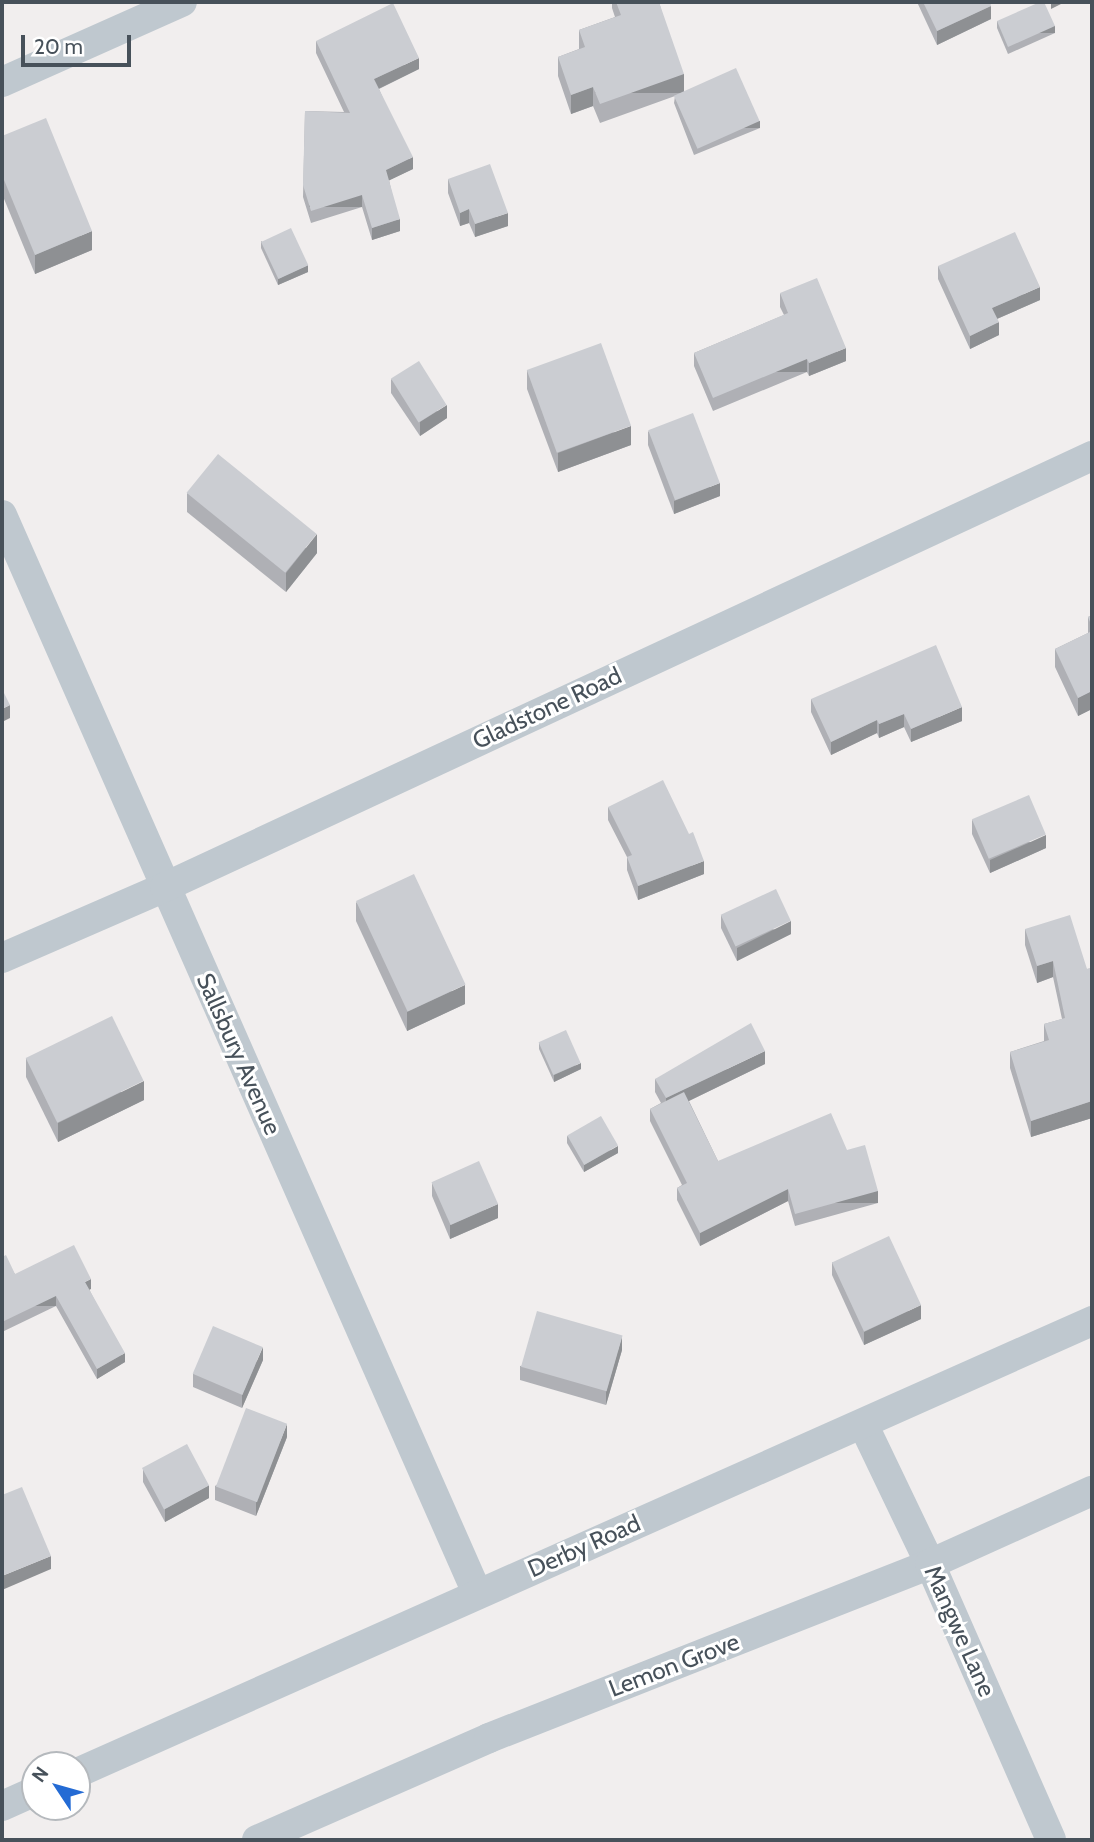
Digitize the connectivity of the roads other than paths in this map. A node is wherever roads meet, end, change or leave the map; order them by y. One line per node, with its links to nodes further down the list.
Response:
1 (182, 2): 2 (street)
2 (2, 82)
3 (1092, 456): 5 (street, Gladstone Road)
4 (2, 515): 5 (street, Sallsbury Avenue)
5 (165, 887): 6 (street, Gladstone Road); 11 (street, Sallsbury Avenue)
6 (2, 958)
7 (1092, 1321): 8 (street, Derby Road)
8 (863, 1424): 10 (street, Mangwe Lane); 11 (street, Derby Road)
9 (1092, 1491): 10 (street, Lemon Grove)
10 (930, 1564): 15 (street, Lemon Grove); 16 (street, Mangwe Lane)
11 (477, 1593): 12 (street, Derby Road)
12 (91, 1767)
13 (21, 1798): 14 (street)
14 (2, 1807)
15 (257, 1840)
16 (1051, 1840)

